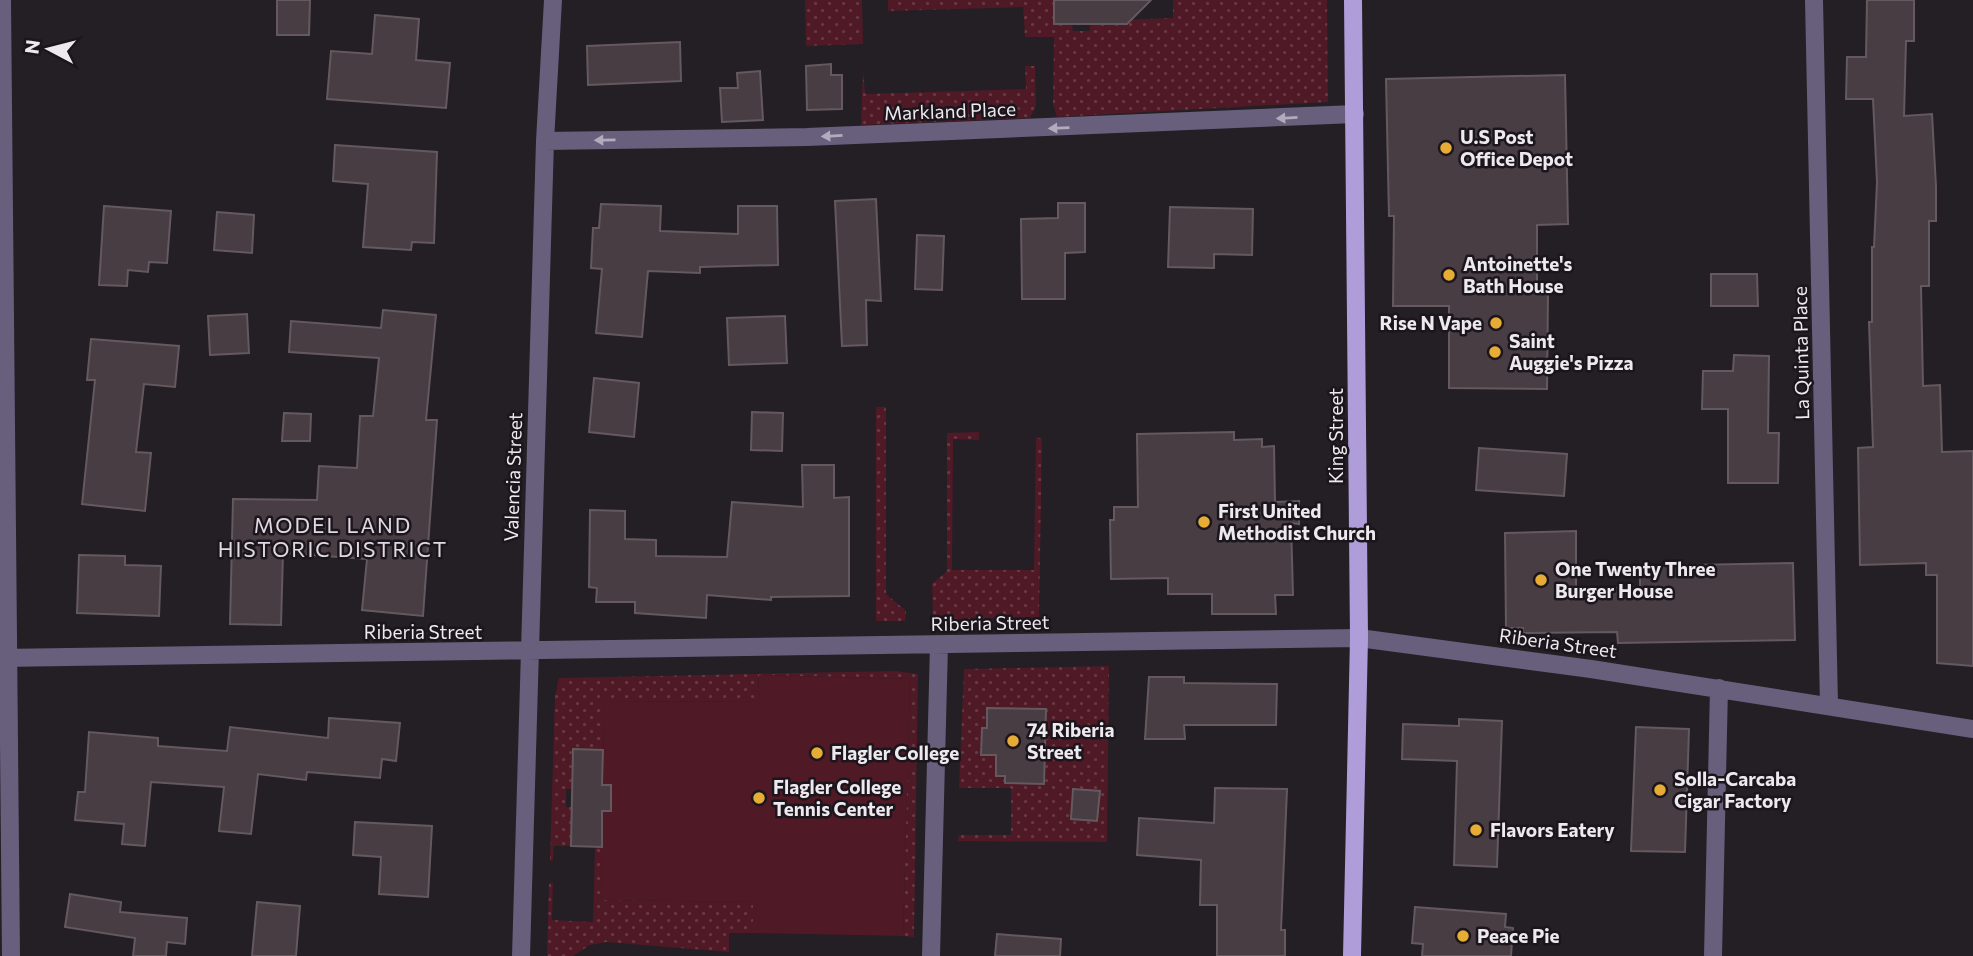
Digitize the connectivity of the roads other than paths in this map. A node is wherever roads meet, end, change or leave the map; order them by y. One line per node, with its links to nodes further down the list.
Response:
1 (2, 0): 10 (street)
2 (553, 0): 6 (street, Valencia Street)
3 (1353, 0): 5 (main road, King Street)
4 (1814, 0): 12 (street, La Quinta Place)
5 (1355, 114): 6 (street, Markland Place, one-way to 6); 7 (main road, King Street)
6 (545, 141): 9 (street, Valencia Street)
7 (1359, 638): 8 (street, Riberia Street); 11 (street, Riberia Street); 17 (main road, King Street)
8 (939, 645): 9 (street, Riberia Street); 16 (street)
9 (528, 653): 10 (street, Riberia Street); 15 (street, Valencia Street)
10 (5, 658): 14 (street)
11 (1719, 688): 12 (street, Riberia Street); 18 (street)
12 (1829, 705): 13 (street, Riberia Street)
13 (1973, 729)
14 (11, 956)
15 (522, 956)
16 (931, 956)
17 (1352, 956)
18 (1713, 956)

